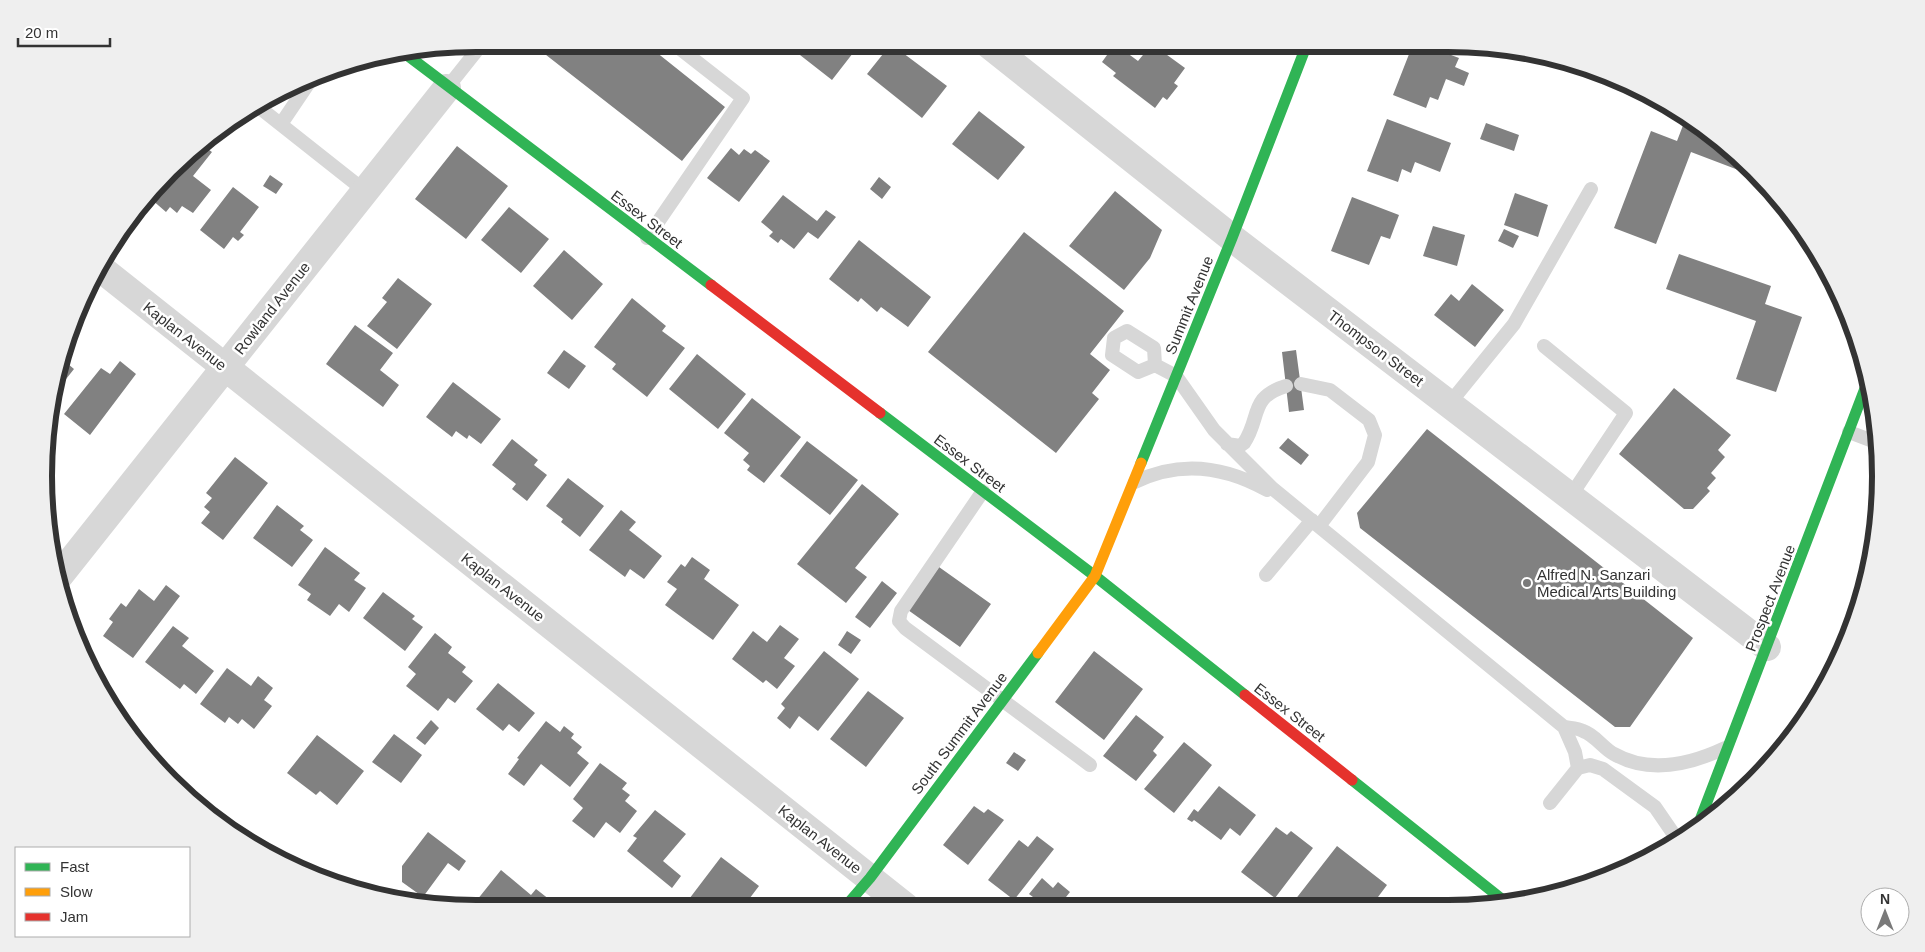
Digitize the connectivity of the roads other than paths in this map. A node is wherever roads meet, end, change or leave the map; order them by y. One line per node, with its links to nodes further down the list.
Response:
1 (476, 52): 6 (lane)
2 (684, 52): 12 (lane)
3 (998, 52): 13 (street, Thompson Street)
4 (1304, 52): 13 (street, Summit Avenue)
5 (410, 58): 6 (street, Essex Street)
6 (447, 88): 11 (street, Rowland Avenue); 12 (street, Essex Street)
7 (304, 89): 9 (lane)
8 (263, 110): 9 (lane)
9 (281, 124): 11 (lane)
10 (1591, 189): 22 (lane)
11 (365, 191): 17 (street, Rowland Avenue)
12 (647, 238): 27 (street, Essex Street)
13 (1232, 238): 18 (street, Summit Avenue); 22 (street, Thompson Street)
14 (105, 272): 17 (street, Kaplan Avenue)
15 (1544, 346): 28 (lane)
16 (1155, 365): 16 (lane); 18 (lane)
17 (225, 367): 31 (street, Rowland Avenue); 43 (street, Kaplan Avenue)
18 (1176, 376): 25 (lane); 26 (street, Summit Avenue)
19 (1301, 384): 30 (lane)
20 (1286, 386): 25 (lane)
21 (1864, 392): 23 (street, Prospect Avenue)
22 (1449, 404): 28 (street, Thompson Street)
23 (1849, 432): 24 (lane); 34 (street, Prospect Avenue)
24 (1871, 440)
25 (1227, 444): 29 (lane)
26 (1132, 483): 29 (lane); 33 (street, Summit Avenue)
27 (983, 491): 33 (street, Essex Street); 35 (lane)
28 (1570, 497): 34 (street, Thompson Street)
29 (1288, 502): 30 (lane)
30 (1316, 523): 32 (lane); 36 (lane)
31 (64, 571)
32 (1266, 575)
33 (1095, 576): 35 (street, South Summit Avenue); 44 (street, Essex Street)
34 (1767, 648): 37 (street, Prospect Avenue)
35 (1002, 700): 38 (lane); 43 (street, South Summit Avenue)
36 (1564, 727): 37 (lane); 39 (lane)
37 (1728, 747): 41 (street, Prospect Avenue)
38 (1090, 765)
39 (1578, 768): 40 (lane); 42 (lane)
40 (1550, 804)
41 (1702, 816)
42 (1674, 835)
43 (870, 878): 45 (street, South Summit Avenue); 46 (street, Kaplan Avenue)
44 (1499, 897)
45 (851, 900)
46 (897, 900)

